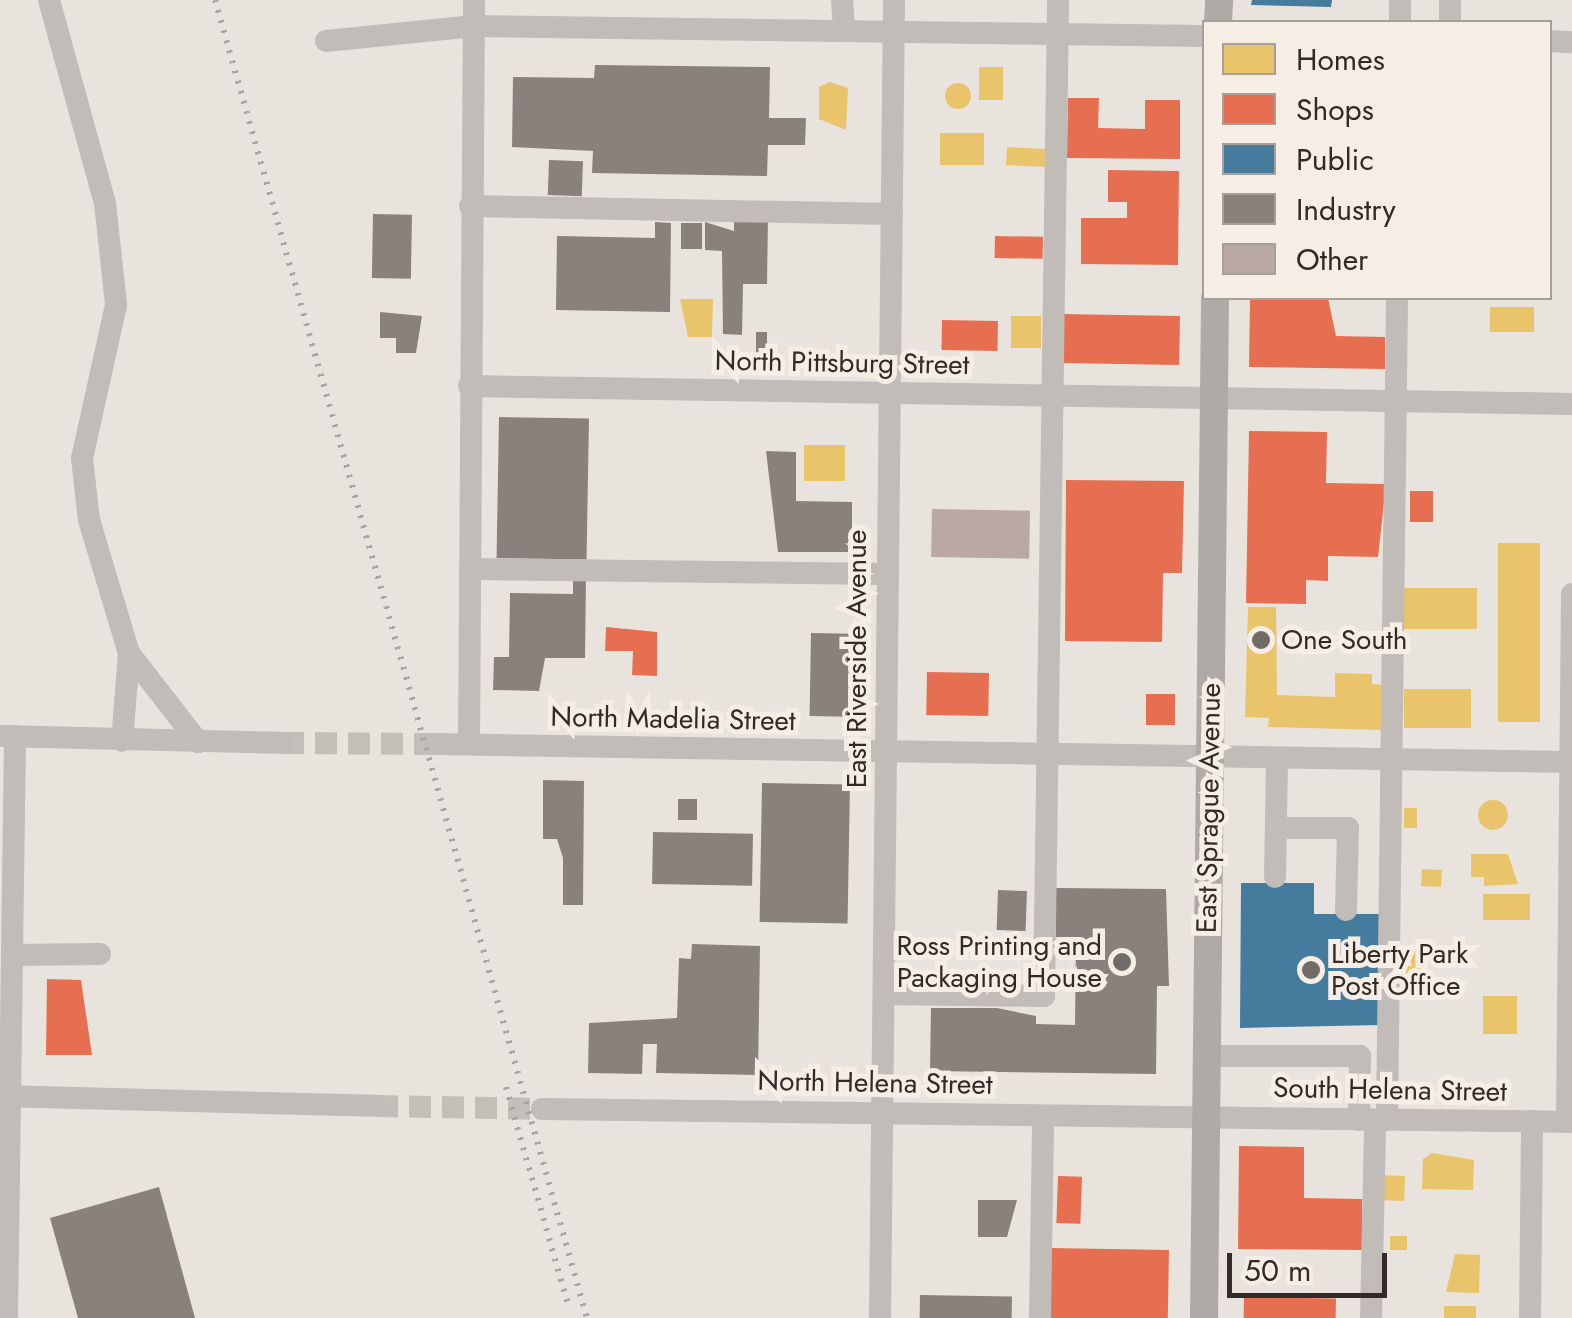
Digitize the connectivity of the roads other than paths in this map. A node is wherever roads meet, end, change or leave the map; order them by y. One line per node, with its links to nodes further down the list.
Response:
1 (49, 0): 25 (street)
2 (474, 0): 6 (street)
3 (842, 0): 7 (street)
4 (894, 0): 8 (street, East Riverside Avenue)
5 (1058, 0): 9 (street)
6 (474, 26): 7 (street); 11 (street); 12 (street)
7 (844, 30): 8 (street)
8 (894, 31): 9 (street); 13 (street, East Riverside Avenue)
9 (1058, 32): 10 (street); 17 (street)
10 (1202, 36)
11 (326, 41)
12 (470, 206): 13 (street); 16 (street)
13 (892, 214): 18 (street, East Riverside Avenue)
14 (1215, 300): 19 (main road, East Sprague Avenue)
15 (1397, 300): 20 (street)
16 (469, 386): 18 (street, North Pittsburg Street); 22 (street)
17 (1055, 395): 18 (street, North Pittsburg Street); 19 (street, North Pittsburg Street); 33 (street)
18 (889, 396): 23 (street, East Riverside Avenue)
19 (1214, 397): 20 (street, North Pittsburg Street); 34 (main road, East Sprague Avenue)
20 (1396, 400): 21 (street, North Pittsburg Street); 36 (street)
21 (1572, 404)
22 (471, 569): 23 (street); 31 (street)
23 (887, 574): 32 (street, East Riverside Avenue)
24 (1572, 594): 37 (street)
25 (129, 653): 27 (street); 28 (street)
26 (7, 736): 27 (street); 41 (street)
27 (122, 741): 28 (street)
28 (198, 742): 29 (street)
29 (282, 742)
30 (436, 744): 31 (street, North Madelia Street)
31 (469, 744): 32 (street, North Madelia Street)
32 (886, 754): 33 (street, North Madelia Street); 44 (street, East Riverside Avenue)
33 (1046, 756): 34 (street, North Madelia Street); 44 (street)
34 (1210, 758): 35 (street, North Madelia Street); 45 (main road, East Sprague Avenue)
35 (1277, 759): 36 (street, North Madelia Street); 38 (street)
36 (1392, 760): 37 (street, North Madelia Street); 52 (street)
37 (1571, 762): 54 (street)
38 (1276, 828): 39 (street); 40 (street)
39 (1275, 876)
40 (1346, 910)
41 (6, 914): 43 (street)
42 (100, 954): 43 (street)
43 (12, 955): 46 (street)
44 (884, 994): 49 (street, East Riverside Avenue)
45 (1207, 1056): 51 (main road, East Sprague Avenue); 52 (street)
46 (5, 1096): 47 (street); 55 (street)
47 (376, 1106)
48 (542, 1109): 49 (street, North Helena Street)
49 (882, 1114): 50 (street, North Helena Street); 56 (street, East Riverside Avenue)
50 (1043, 1116): 51 (street, North Helena Street); 57 (street)
51 (1207, 1118): 52 (street, South Helena Street); 58 (main road, East Sprague Avenue)
52 (1374, 1120): 53 (street, South Helena Street); 59 (street)
53 (1532, 1121): 54 (street, South Helena Street); 60 (street)
54 (1570, 1122)
55 (7, 1318)
56 (880, 1318)
57 (1040, 1318)
58 (1204, 1318)
59 (1371, 1318)
60 (1530, 1318)

